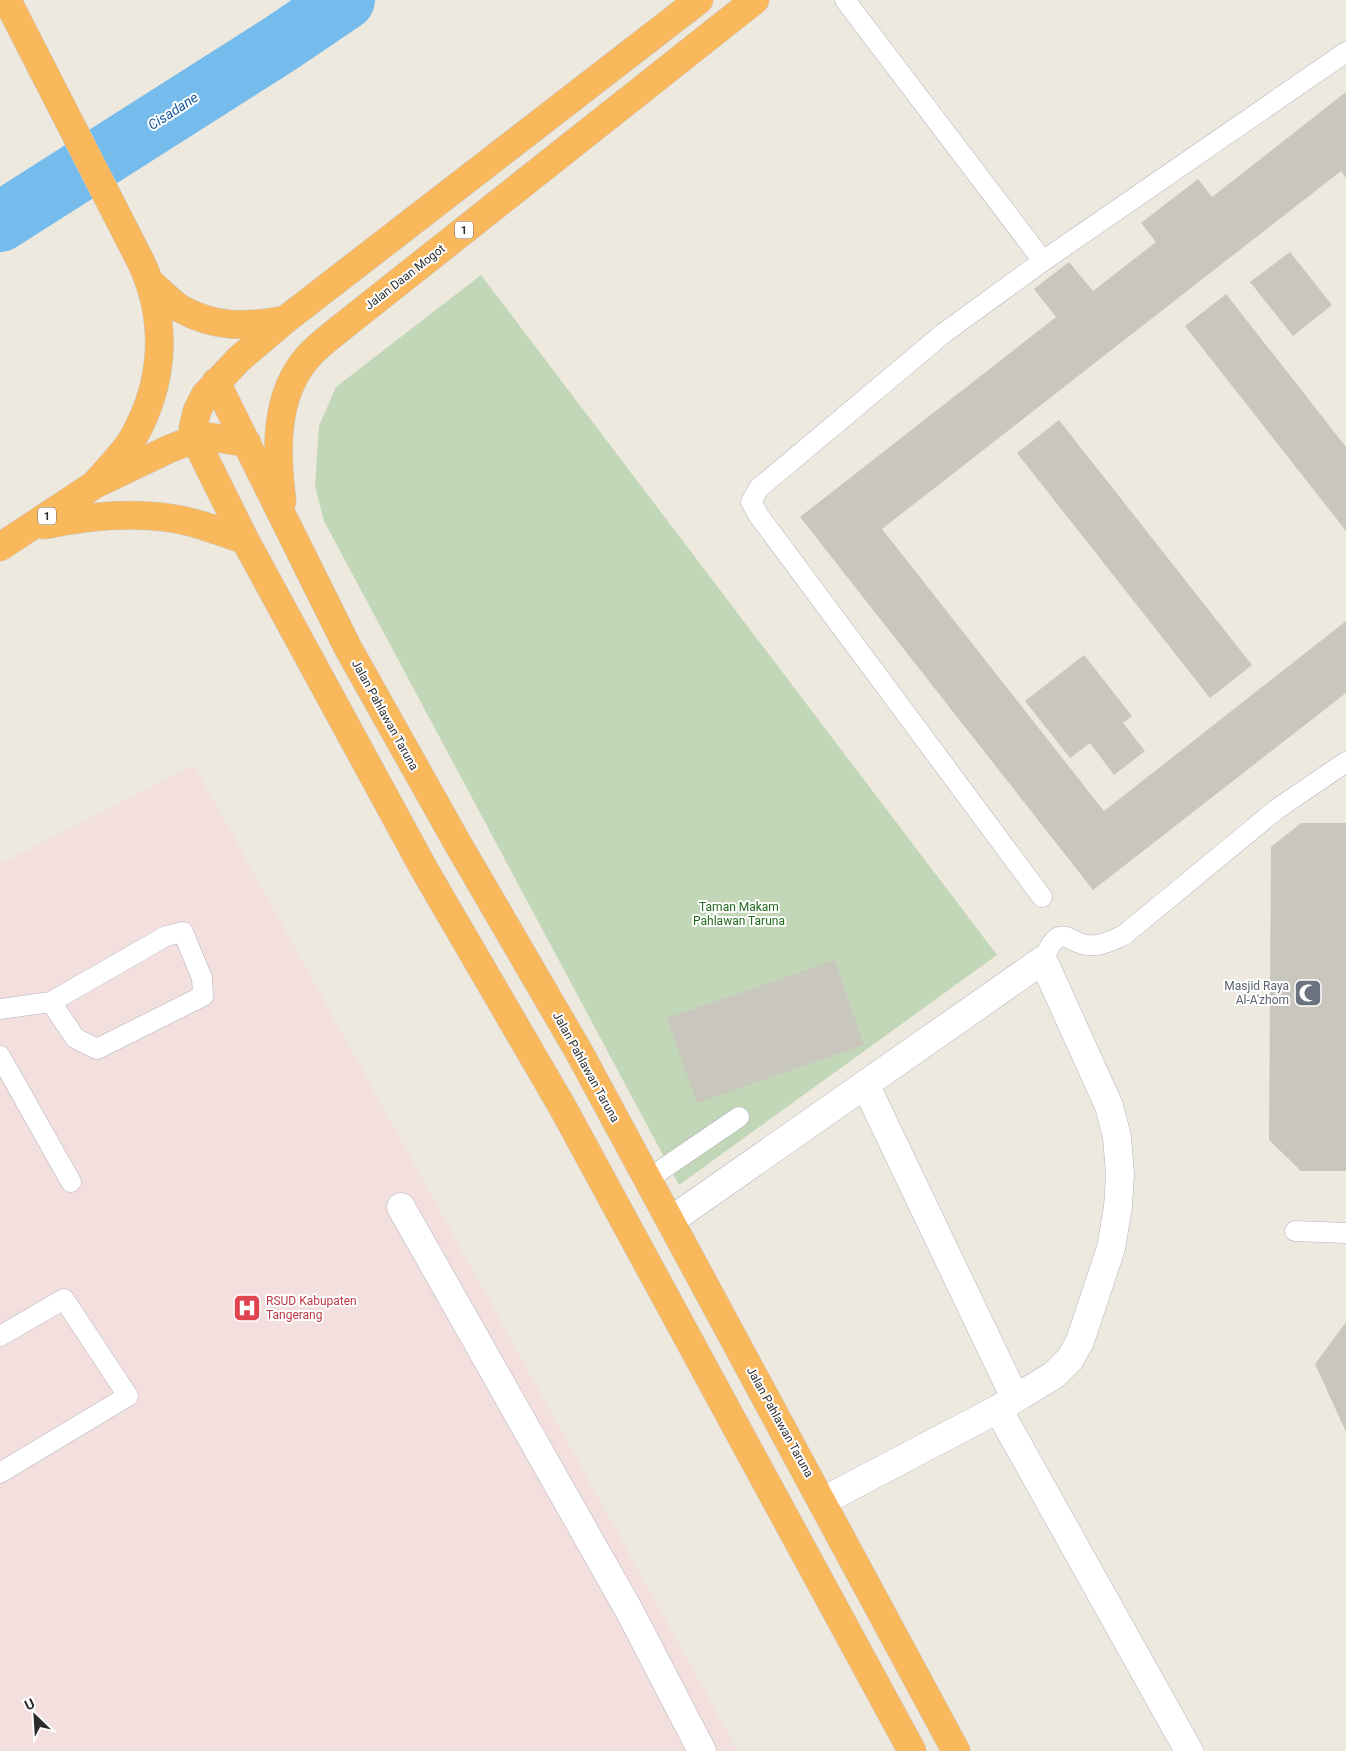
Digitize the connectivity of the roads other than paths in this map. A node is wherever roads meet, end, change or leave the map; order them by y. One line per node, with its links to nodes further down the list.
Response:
1 (7, 0): 7 (highway)
2 (699, 0): 8 (highway)
3 (755, 0): 13 (highway, Jalan Daan Mogot / 1)
4 (845, 0): 6 (lane)
5 (1346, 52): 6 (lane)
6 (1043, 261): 18 (lane)
7 (146, 273): 8 (highway); 12 (highway)
8 (286, 320): 9 (highway)
9 (216, 382): 10 (highway); 11 (highway, Jalan Pahlawan Taruna)
10 (195, 439): 11 (highway, 1); 12 (highway, 1); 15 (highway)
11 (247, 444): 13 (highway, Jalan Pahlawan Taruna)
12 (94, 485): 14 (highway, 1)
13 (284, 520): 25 (highway, Jalan Pahlawan Taruna)
14 (29, 528): 15 (highway); 16 (highway, 1)
15 (245, 540): 36 (highway)
16 (0, 547)
17 (1346, 762): 19 (lane)
18 (1042, 897)
19 (1043, 960): 23 (street); 32 (street)
20 (51, 1002): 20 (lane); 21 (lane)
21 (0, 1009)
22 (0, 1056): 26 (lane)
23 (865, 1084): 28 (street); 32 (street)
24 (739, 1117): 25 (lane)
25 (648, 1179): 28 (highway, Jalan Pahlawan Taruna)
26 (71, 1182)
27 (401, 1207): 35 (street)
28 (670, 1221): 34 (highway, Jalan Pahlawan Taruna)
29 (1295, 1231): 30 (lane)
30 (1346, 1233)
31 (0, 1336): 33 (lane)
32 (1007, 1404): 34 (street); 38 (street)
33 (0, 1473)
34 (823, 1502): 37 (highway, Jalan Pahlawan Taruna)
35 (702, 1751)
36 (912, 1751)
37 (956, 1751)
38 (1189, 1751)

